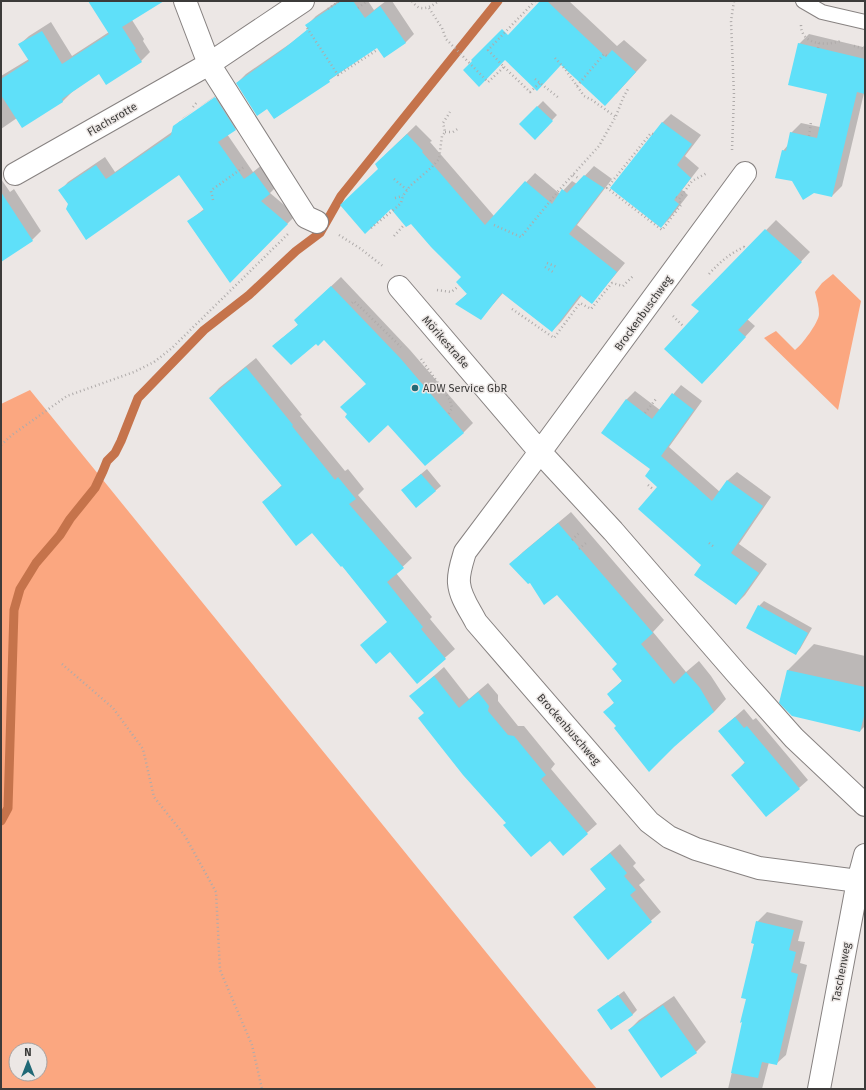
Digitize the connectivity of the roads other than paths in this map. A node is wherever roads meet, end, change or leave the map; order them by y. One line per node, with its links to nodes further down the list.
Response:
1 (185, 1): 5 (street)
2 (303, 1): 5 (street, Flachsrotte)
3 (802, 1): 4 (lane)
4 (865, 22)
5 (209, 64): 7 (street, Flachsrotte); 8 (street)
6 (745, 173): 10 (street, Brockenbuschweg)
7 (16, 174)
8 (311, 219)
9 (399, 287): 10 (street, Mörikestraße)
10 (540, 452): 11 (street); 13 (street, Brockenbuschweg)
11 (865, 805)
12 (865, 855): 13 (street, Taschenweg)
13 (858, 881): 14 (street, Taschenweg)
14 (819, 1089)

